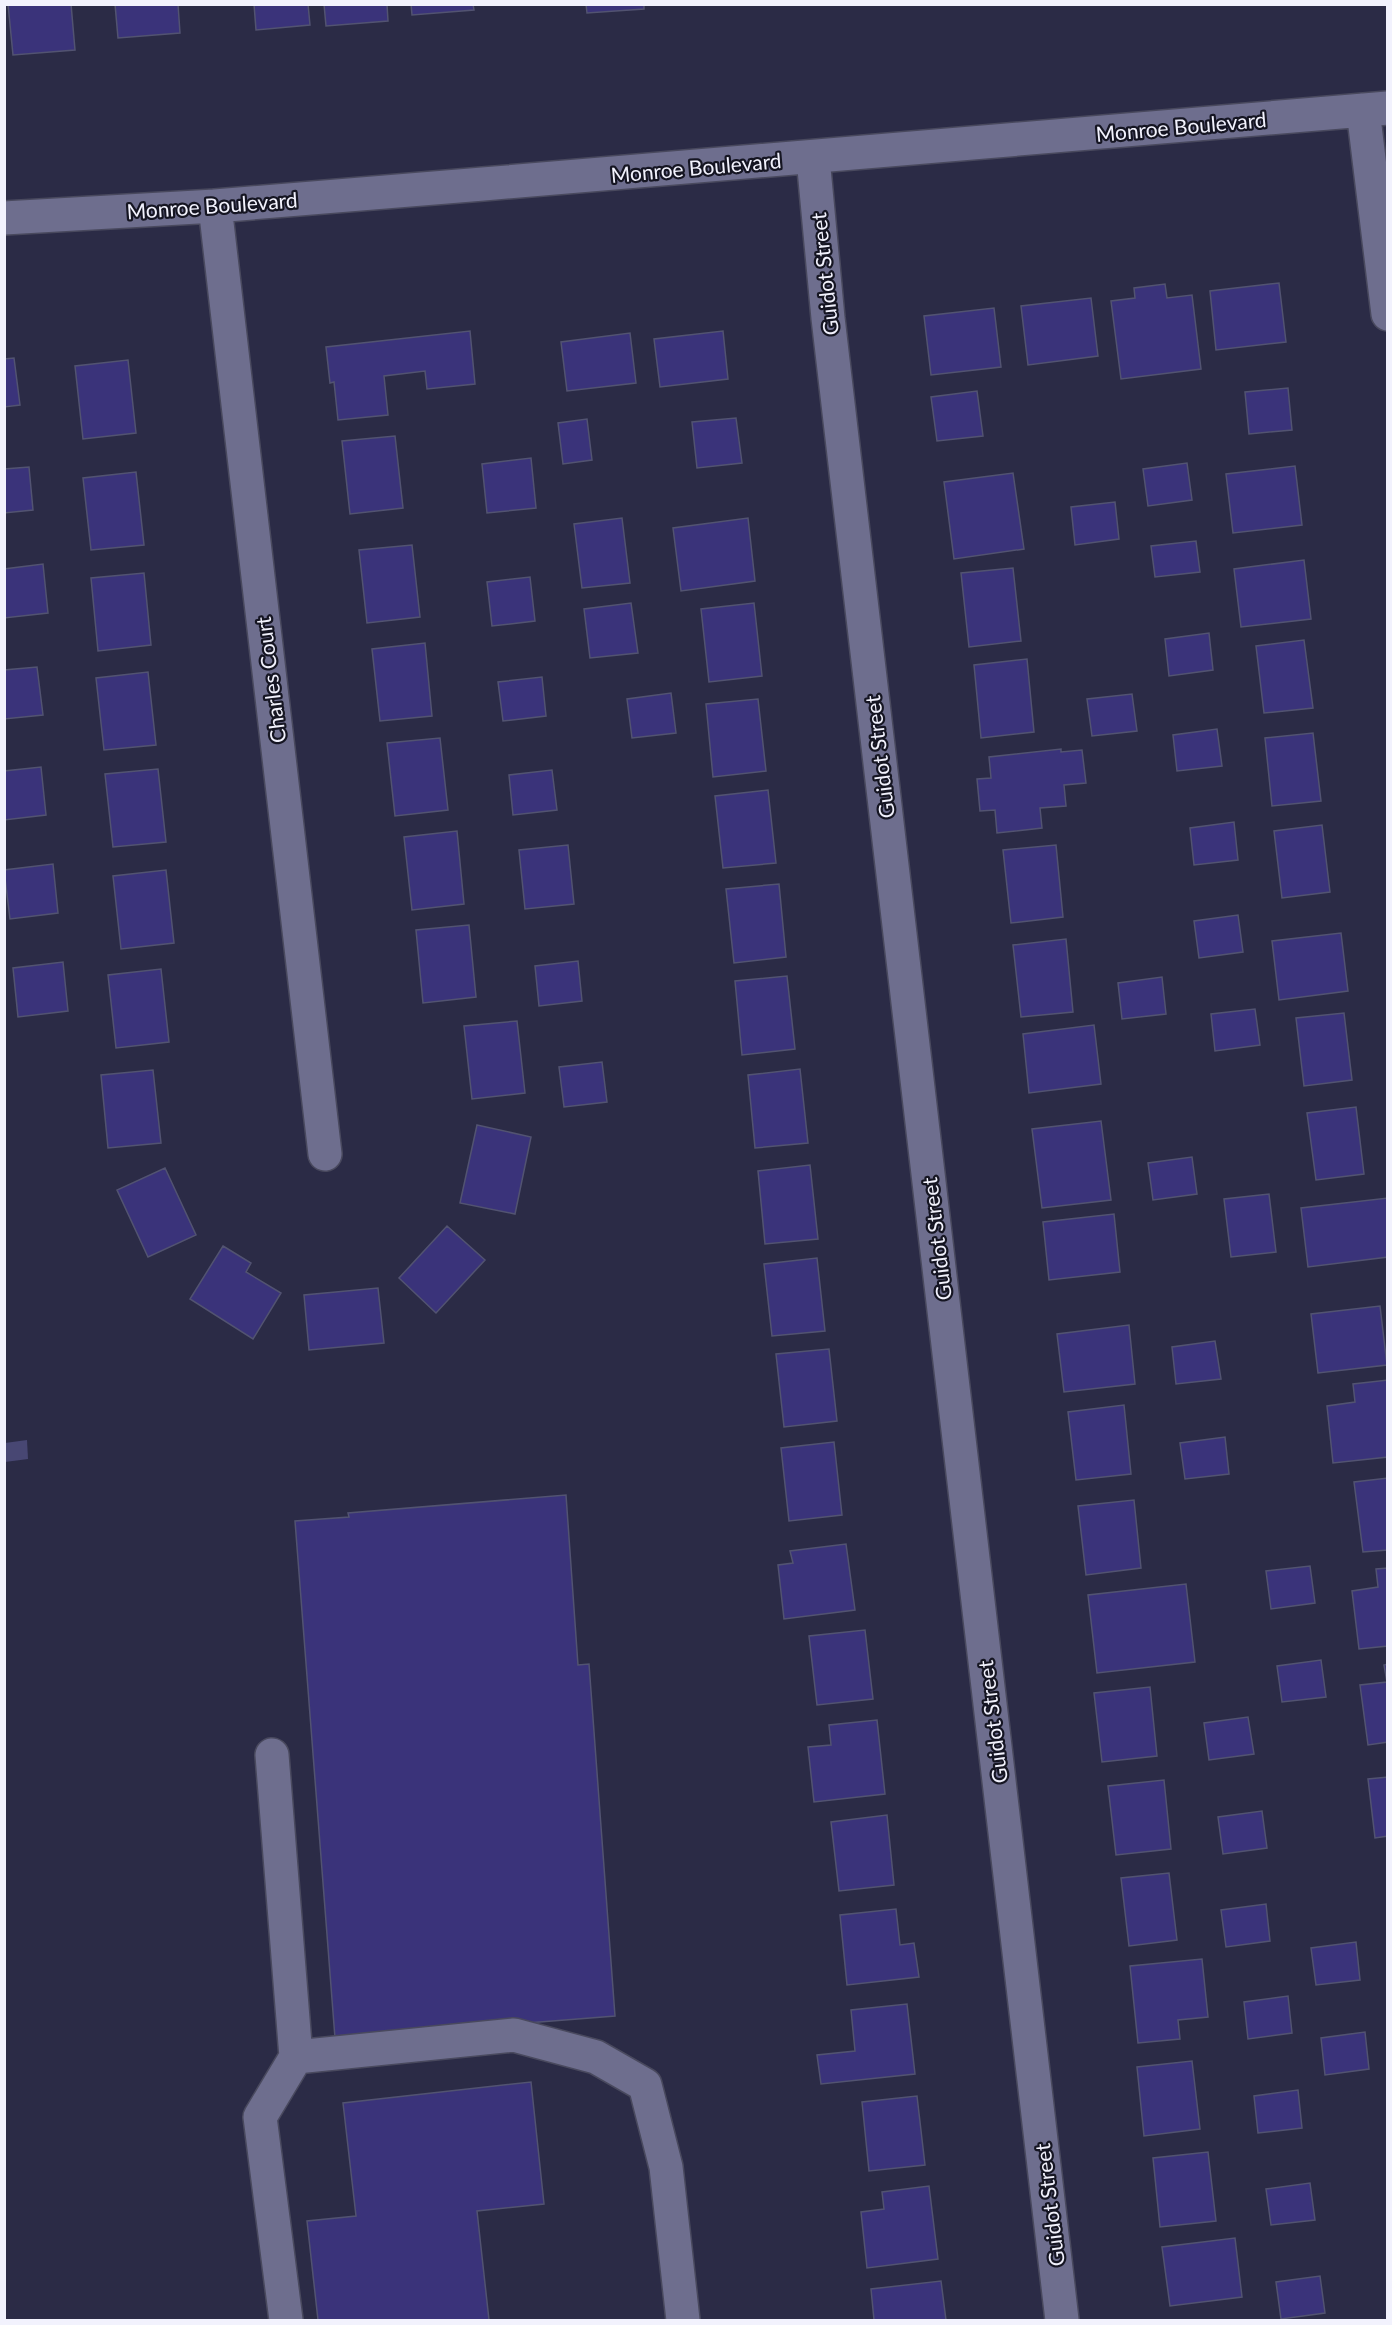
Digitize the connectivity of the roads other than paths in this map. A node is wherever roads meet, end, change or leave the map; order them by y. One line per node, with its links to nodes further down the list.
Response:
1 (1375, 109): 2 (street, Monroe Boulevard); 5 (street)
2 (813, 158): 3 (street, Monroe Boulevard); 11 (street, Guidot Street)
3 (215, 206): 4 (street, Monroe Boulevard); 6 (street, Charles Court)
4 (4, 218)
5 (1388, 314)
6 (324, 1154)
7 (272, 1755): 8 (street)
8 (296, 2057): 9 (street); 10 (street)
9 (286, 2320)
10 (683, 2320)
11 (1062, 2320)

